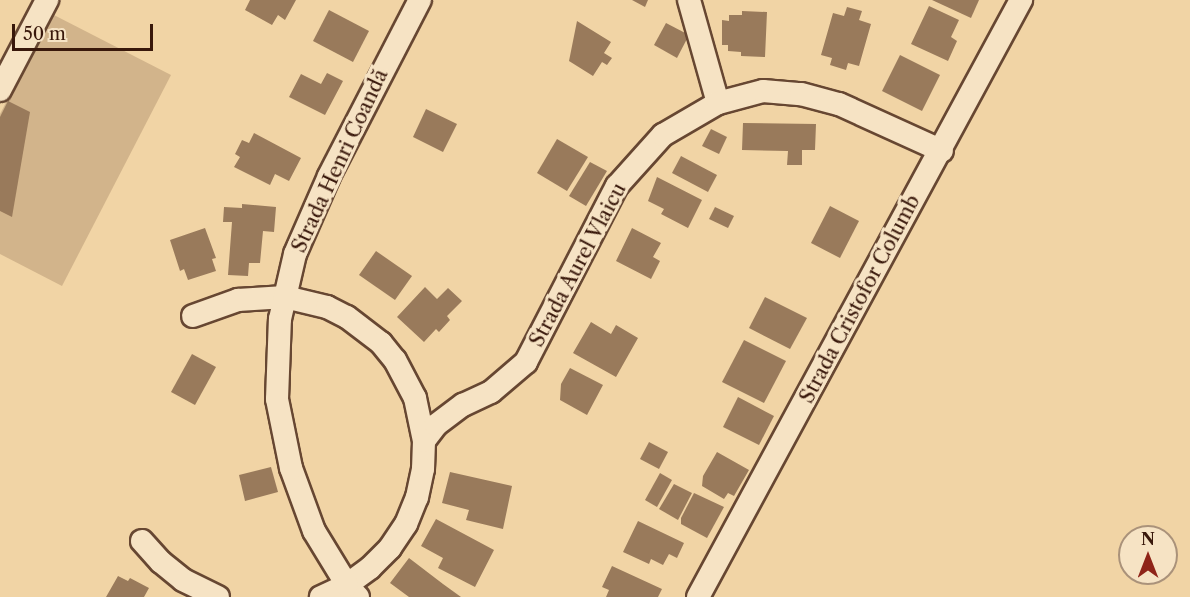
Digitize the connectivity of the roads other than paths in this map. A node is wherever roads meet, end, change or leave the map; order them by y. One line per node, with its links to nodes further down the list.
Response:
1 (47, 0): 5 (street)
2 (420, 0): 8 (street, Strada Henri Coandă)
3 (689, 0): 6 (street)
4 (1021, 0): 7 (street, Strada Cristofor Columb)
5 (0, 90)
6 (718, 103): 7 (street, Strada Aurel Vlaicu); 10 (street, Strada Aurel Vlaicu)
7 (941, 150): 15 (street, Strada Cristofor Columb)
8 (285, 297): 9 (street); 10 (street); 12 (street, Strada Henri Coandă)
9 (193, 316)
10 (424, 441): 12 (street)
11 (142, 540): 13 (street)
12 (353, 591): 14 (street)
13 (218, 597)
14 (321, 597)
15 (698, 597)

